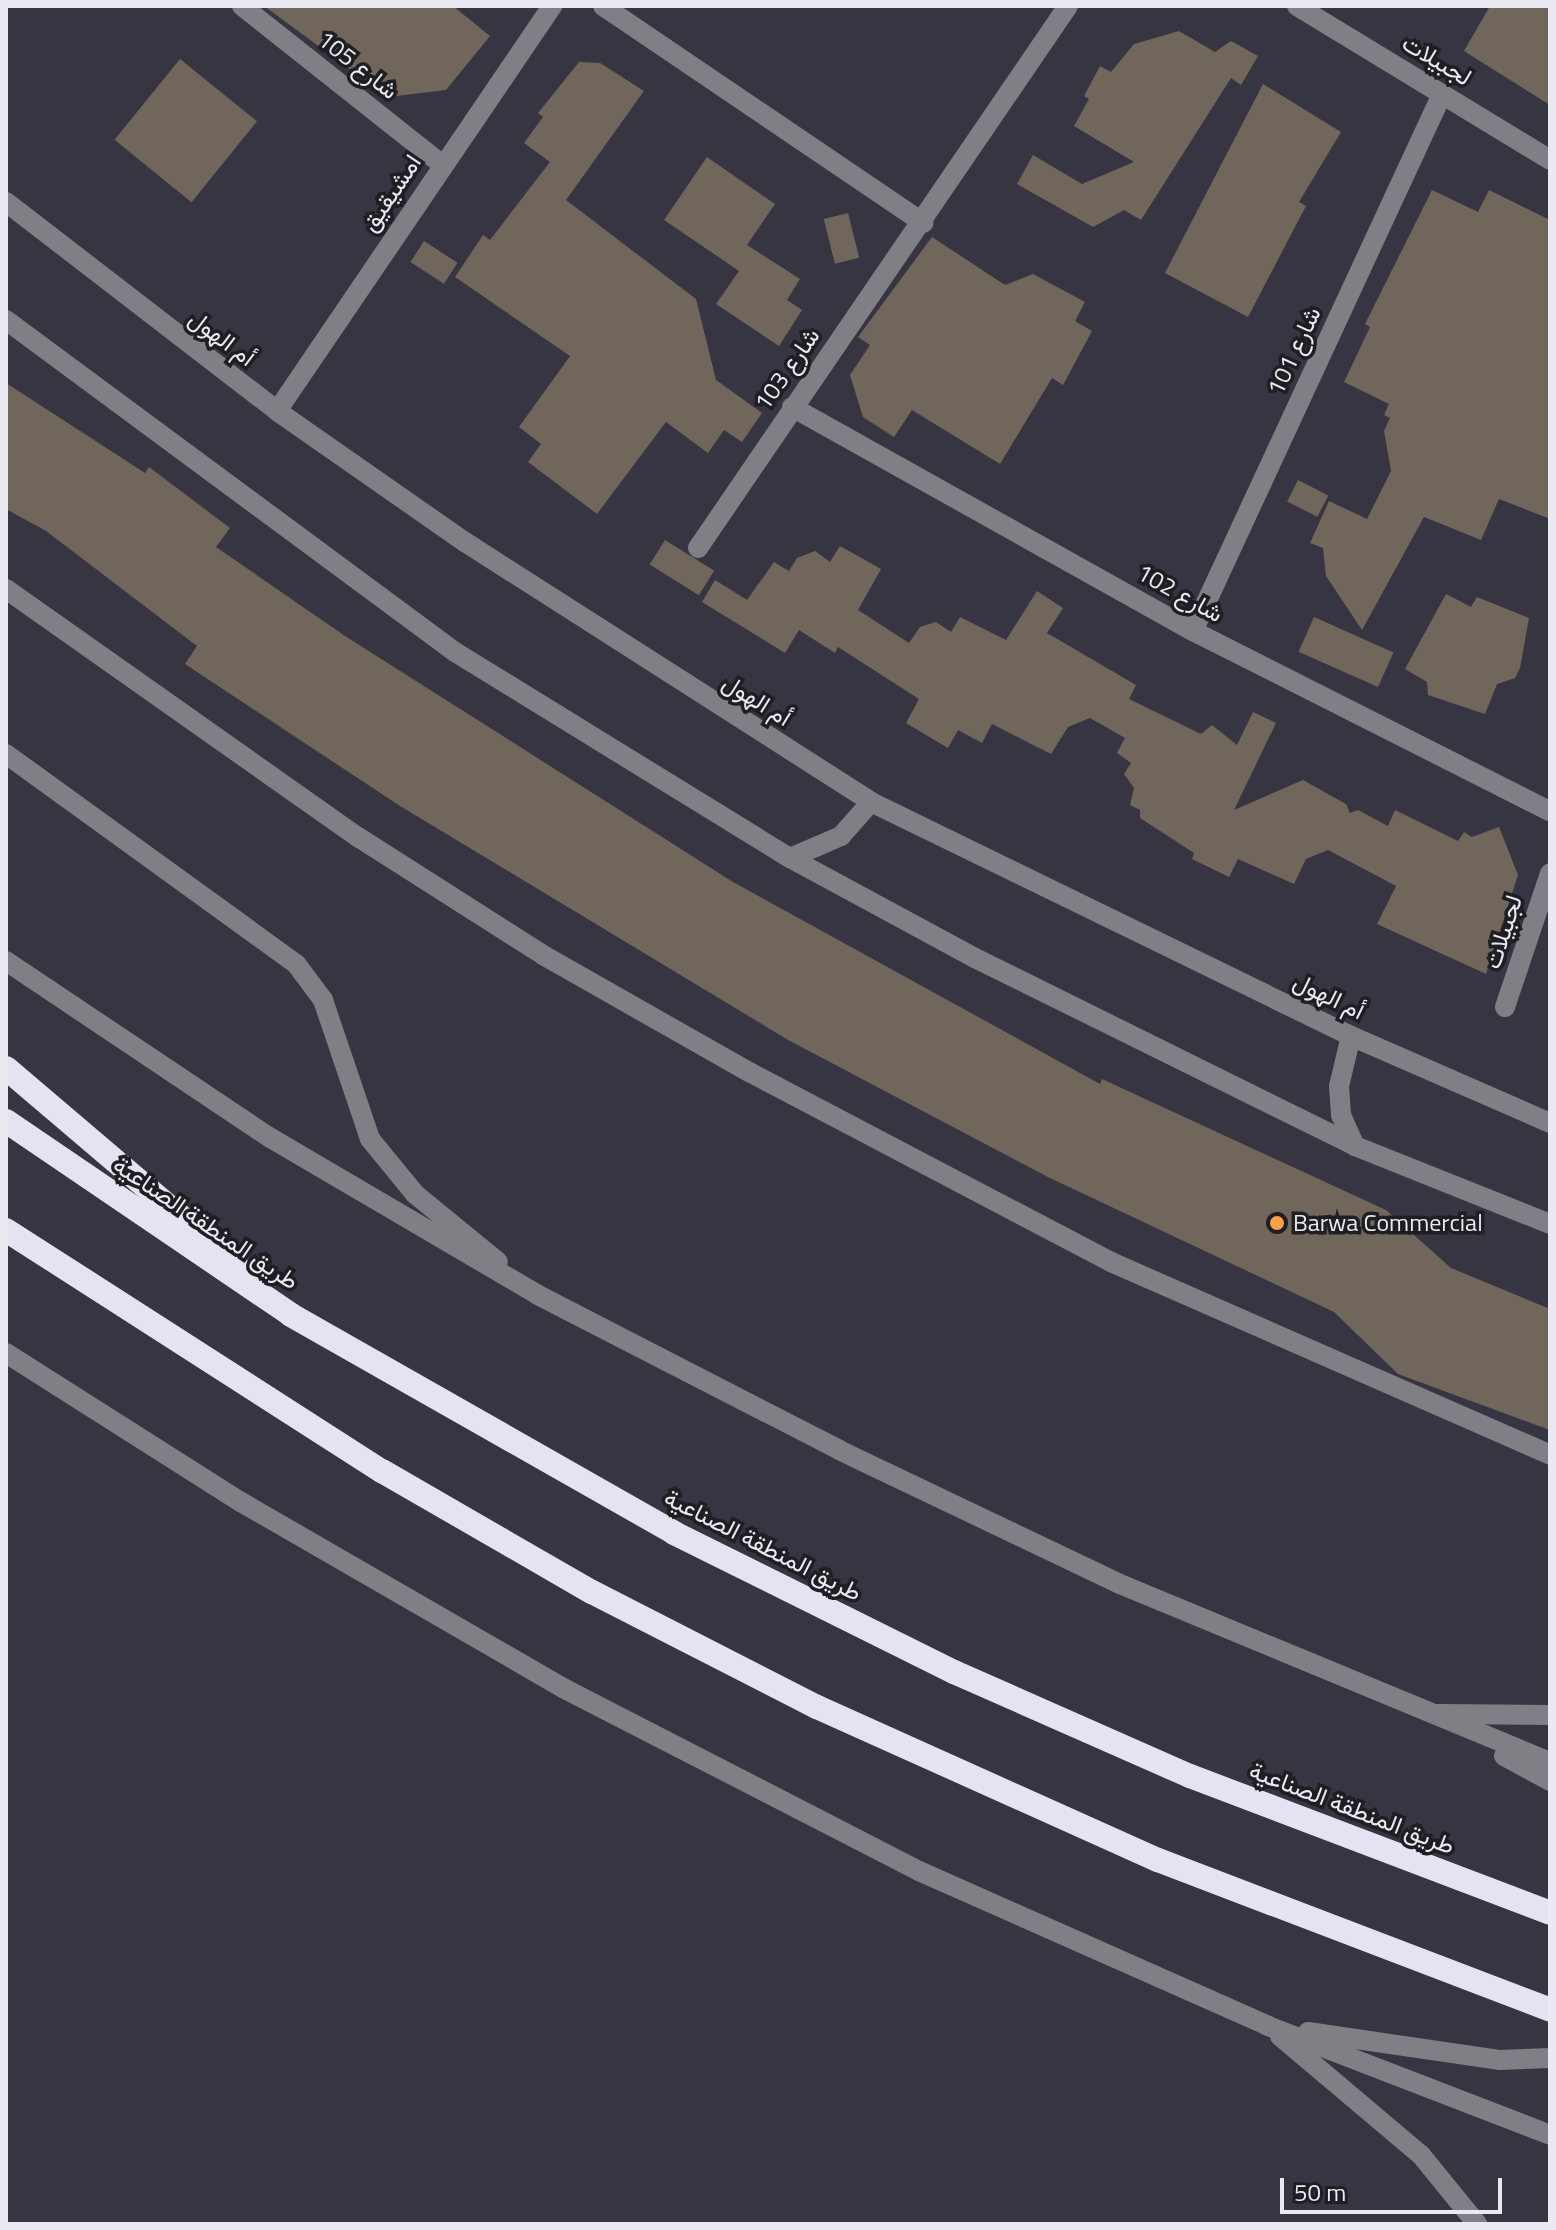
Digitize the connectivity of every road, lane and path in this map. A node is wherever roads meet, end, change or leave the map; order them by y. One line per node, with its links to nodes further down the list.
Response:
1 (242, 6): 8 (street, شارع 105)
2 (552, 6): 8 (street, امشيقيق)
3 (603, 6): 10 (street)
4 (1068, 6): 10 (street, شارع 103)
5 (1297, 6): 6 (street, لجبيلات)
6 (1442, 94): 7 (street, لجبيلات); 16 (street, شارع 101)
7 (1550, 160)
8 (441, 164): 13 (street, امشيقيق)
9 (6, 202): 13 (street, أم الهول)
10 (923, 223): 12 (street, شارع 103)
11 (6, 320): 20 (street)
12 (792, 407): 14 (street, شارع 103); 16 (street, شارع 102)
13 (277, 411): 18 (street, أم الهول)
14 (698, 548)
15 (6, 589): 34 (street)
16 (1193, 631): 19 (street, شارع 102)
17 (6, 754): 31 (street)
18 (871, 802): 20 (street); 24 (street, أم الهول)
19 (1550, 811)
20 (790, 858): 28 (street)
21 (1550, 873): 23 (street, لجبيلات)
22 (6, 961): 31 (street)
23 (1505, 1007)
24 (1351, 1036): 27 (street, أم الهول); 28 (street)
25 (6, 1068): 32 (highway)
26 (6, 1121): 32 (highway, طريق المنطقة الصناعية)
27 (1550, 1123)
28 (1355, 1146): 29 (street)
29 (1550, 1224)
30 (6, 1230): 40 (highway)
31 (538, 1295): 35 (street)
32 (291, 1315): 39 (highway, طريق المنطقة الصناعية)
33 (6, 1353): 41 (street)
34 (1550, 1455)
35 (1423, 1713): 36 (street); 37 (street); 38 (street)
36 (1550, 1715)
37 (1550, 1762)
38 (1550, 1781)
39 (1550, 1913)
40 (1550, 2010)
41 (1268, 2026): 42 (street); 43 (street); 44 (street)
42 (1550, 2058)
43 (1550, 2135)
44 (1477, 2224)

